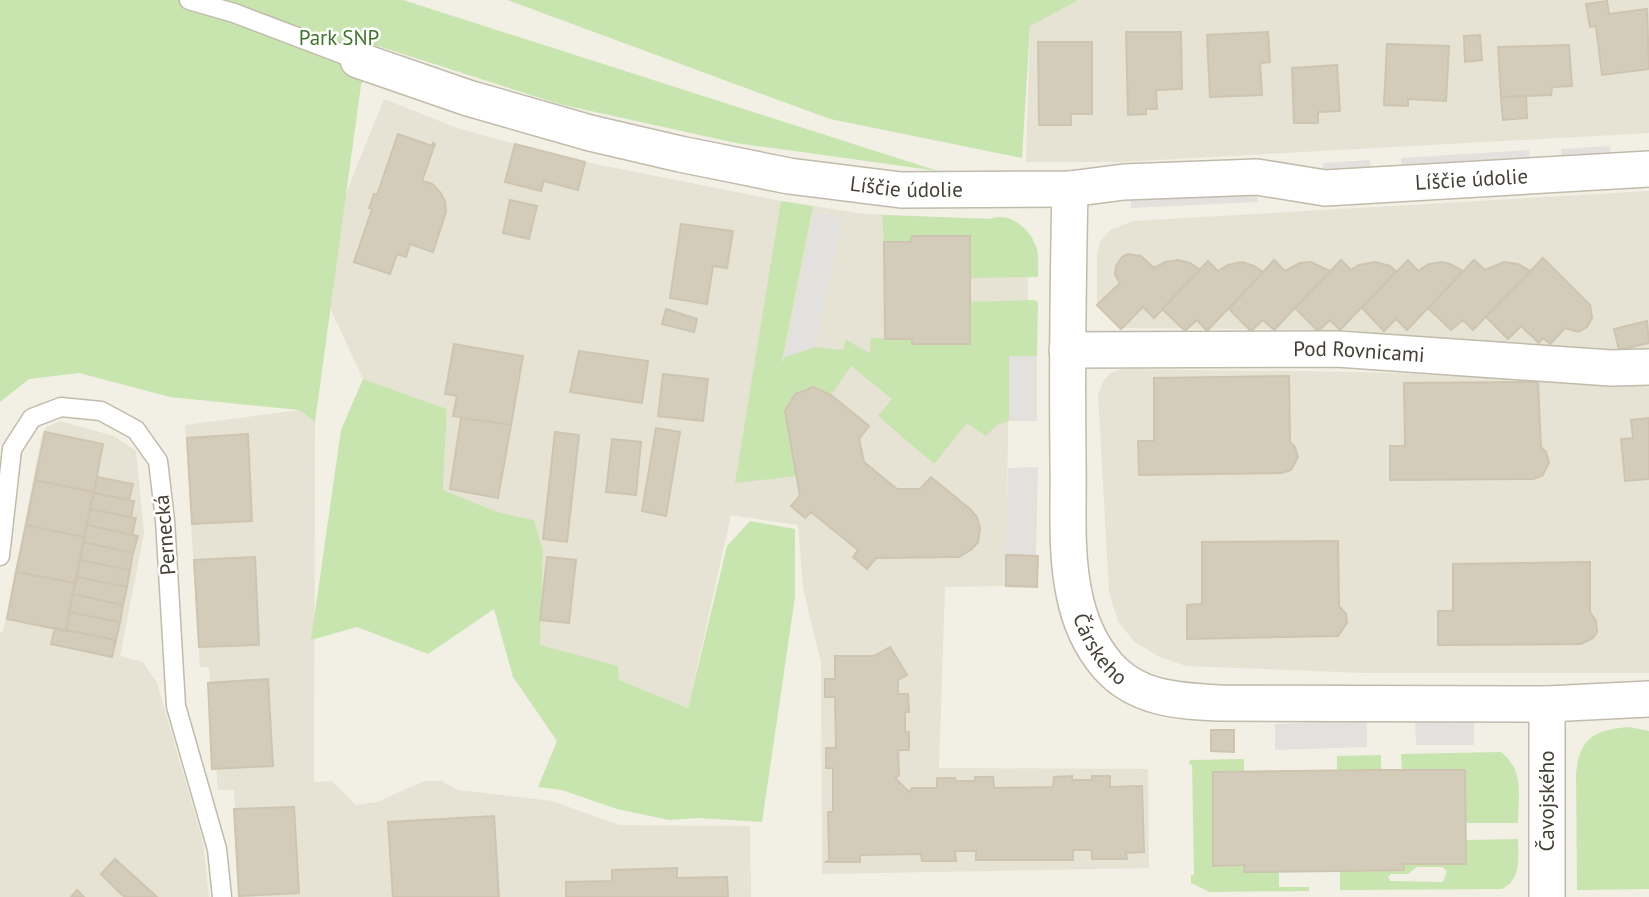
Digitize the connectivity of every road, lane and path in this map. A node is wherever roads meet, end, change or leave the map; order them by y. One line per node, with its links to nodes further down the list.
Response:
1 (189, 0): 2 (lane, Líščie údolie)
2 (358, 60): 4 (street, Líščie údolie)
3 (1649, 169): 4 (street, Líščie údolie)
4 (1070, 189): 5 (street, Čárskeho)
5 (1067, 350): 6 (street, Pod Rovnicami); 9 (street, Čárskeho)
6 (1649, 367)
7 (0, 556): 10 (lane, Pernecká)
8 (1649, 699): 9 (street, Čárskeho)
9 (1547, 704): 11 (street, Čavojského)
10 (222, 897)
11 (1547, 897)

